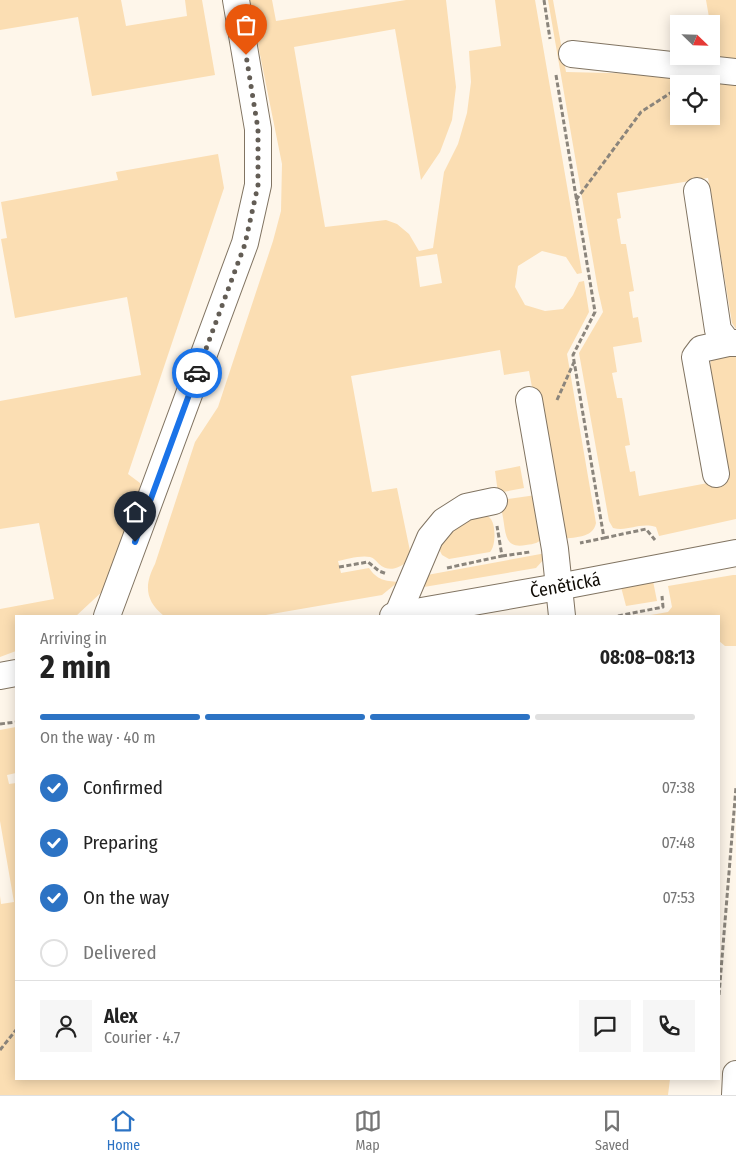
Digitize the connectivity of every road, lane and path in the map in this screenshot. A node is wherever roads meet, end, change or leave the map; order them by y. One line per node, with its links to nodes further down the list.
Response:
1 (236, 0): 21 (street)
2 (544, 0): 3 (path)
3 (559, 56): 4 (street); 7 (path)
4 (736, 72)
5 (670, 94): 7 (path)
6 (697, 191): 8 (street)
7 (576, 200): 12 (path)
8 (732, 343): 10 (street)
9 (529, 400): 14 (street)
10 (716, 474)
11 (494, 501): 22 (street)
12 (604, 538): 13 (path); 14 (path)
13 (663, 541)
14 (555, 548): 16 (path); 20 (street)
15 (736, 554): 19 (street, Čenětická)
16 (502, 556)
17 (368, 562): 18 (path)
18 (339, 567)
19 (657, 568): 20 (street, Čenětická); 25 (path)
20 (558, 587): 23 (street, Čenětická); 24 (street)
21 (107, 615)
22 (397, 615)
23 (403, 615)
24 (562, 615)
25 (623, 615)
26 (15, 673): 27 (street)
27 (0, 676)
28 (15, 722): 29 (path)
29 (0, 724)
30 (736, 787): 31 (path)
31 (720, 983)
32 (15, 1031): 33 (path)
33 (0, 1050)
34 (736, 1074): 35 (street)
35 (735, 1095)

